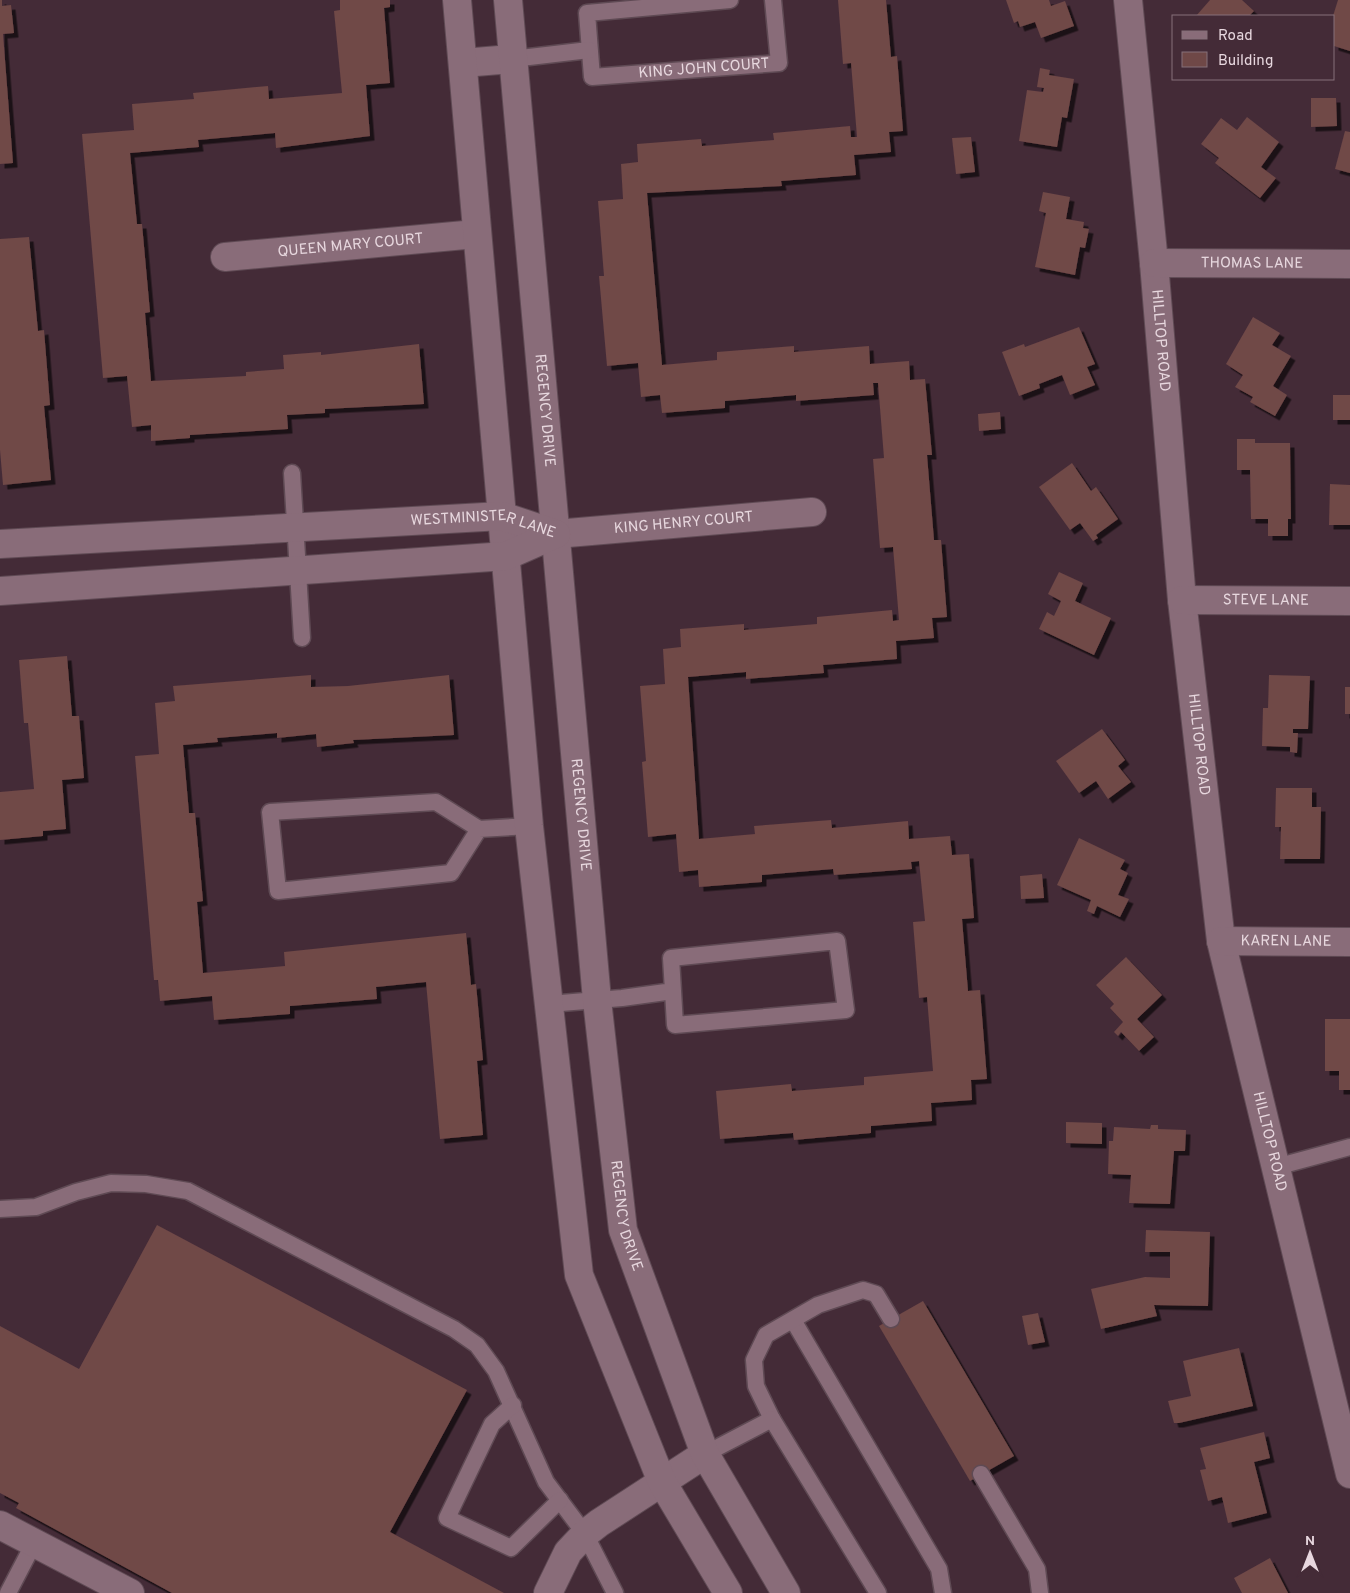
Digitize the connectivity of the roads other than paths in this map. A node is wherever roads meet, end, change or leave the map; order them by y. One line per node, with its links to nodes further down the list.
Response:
1 (457, 0): 8 (street)
2 (508, 0): 7 (street, REGENCY DRIVE)
3 (730, 0): 6 (lane, KING JOHN COURT)
4 (773, 0): 6 (lane, KING JOHN COURT)
5 (1128, 0): 11 (street, HILLTOP ROAD)
6 (589, 50): 7 (lane)
7 (512, 59): 8 (street); 17 (street, REGENCY DRIVE)
8 (463, 63): 9 (street)
9 (476, 234): 10 (street, QUEEN MARY COURT); 15 (street)
10 (225, 257)
11 (1154, 263): 12 (street, THOMAS LANE); 22 (street, HILLTOP ROAD)
12 (1350, 264)
13 (292, 473): 16 (lane)
14 (812, 512): 17 (street, KING HENRY COURT)
15 (502, 516): 16 (street, WESTMINISTER LANE); 17 (street, WESTMINISTER LANE); 19 (street)
16 (295, 528): 18 (street, WESTMINISTER LANE); 20 (lane)
17 (556, 534): 19 (street, WESTMINISTER LANE); 30 (street, REGENCY DRIVE)
18 (0, 544)
19 (506, 556): 20 (street, WESTMINISTER LANE); 25 (street)
20 (298, 571): 21 (street, WESTMINISTER LANE); 24 (lane)
21 (0, 591)
22 (1182, 600): 23 (street, STEVE LANE); 27 (street, HILLTOP ROAD)
23 (1350, 602)
24 (302, 638)
25 (529, 826): 26 (lane); 31 (street)
26 (478, 829): 26 (lane)
27 (1221, 942): 28 (street, KAREN LANE); 33 (street, HILLTOP ROAD)
28 (1350, 942)
29 (673, 991): 29 (lane); 30 (lane)
30 (597, 1000): 31 (lane); 39 (street, REGENCY DRIVE)
31 (549, 1004): 42 (street)
32 (1350, 1147): 33 (lane)
33 (1276, 1167): 41 (street, HILLTOP ROAD)
34 (0, 1209): 37 (lane)
35 (891, 1319): 36 (lane)
36 (793, 1320): 38 (lane); 54 (lane)
37 (513, 1405): 43 (lane); 43 (lane)
38 (772, 1419): 39 (lane); 53 (lane)
39 (705, 1454): 42 (street); 52 (street, REGENCY DRIVE)
40 (981, 1474): 55 (lane)
41 (1350, 1474)
42 (662, 1482): 45 (street); 51 (street)
43 (560, 1500): 45 (lane)
44 (0, 1525): 46 (street)
45 (584, 1534): 49 (street); 50 (lane)
46 (34, 1542): 47 (lane); 48 (street)
47 (8, 1593)
48 (130, 1593)
49 (548, 1593)
50 (615, 1593)
51 (728, 1593)
52 (786, 1593)
53 (878, 1593)
54 (943, 1593)
55 (1040, 1593)

